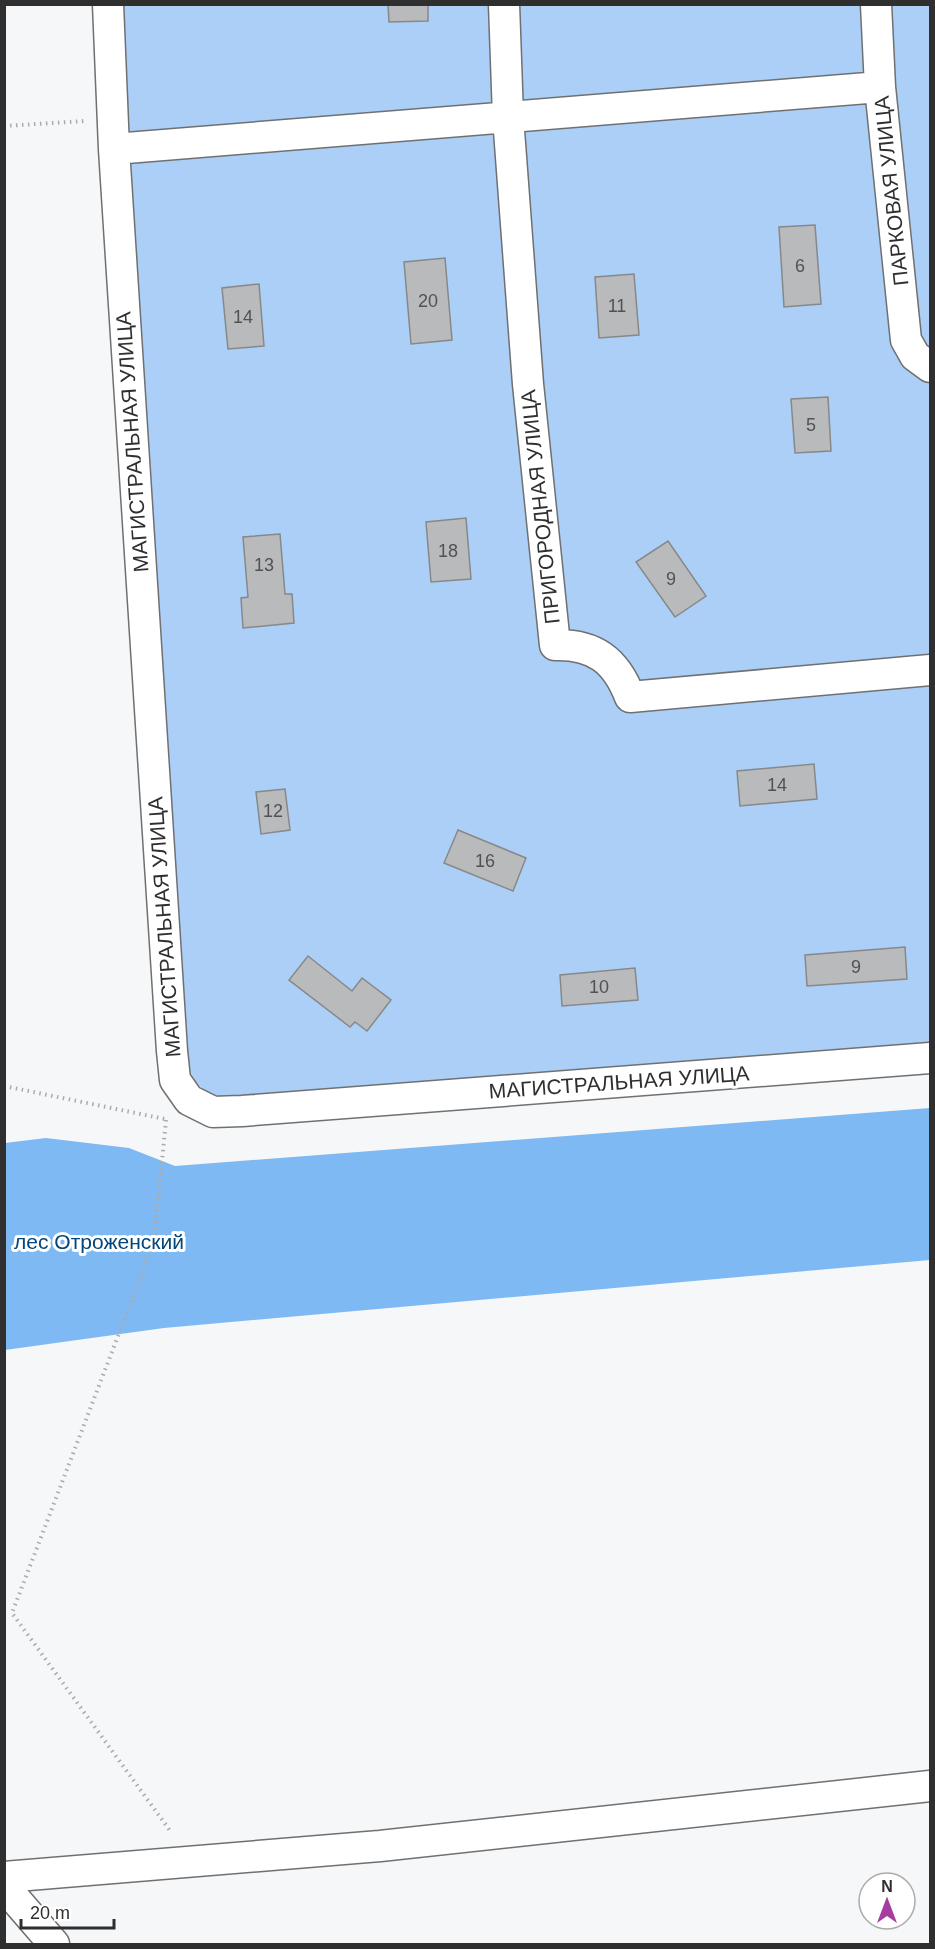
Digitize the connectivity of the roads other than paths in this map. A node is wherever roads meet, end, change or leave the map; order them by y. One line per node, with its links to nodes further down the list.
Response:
1 (108, 4): 6 (street, МАГИСТРАЛЬНАЯ УЛИЦА)
2 (504, 4): 5 (street, ПРИГОРОДНАЯ УЛИЦА)
3 (876, 4): 4 (street, ПАРКОВАЯ УЛИЦА)
4 (880, 87): 5 (street); 7 (street, ПАРКОВАЯ УЛИЦА)
5 (508, 117): 6 (street); 8 (street, ПРИГОРОДНАЯ УЛИЦА)
6 (114, 149): 9 (street, МАГИСТРАЛЬНАЯ УЛИЦА)
7 (930, 367)
8 (930, 670)
9 (930, 1058)
10 (930, 1786): 11 (street)
11 (4, 1878)
12 (4, 1886): 13 (street)
13 (54, 1944)

